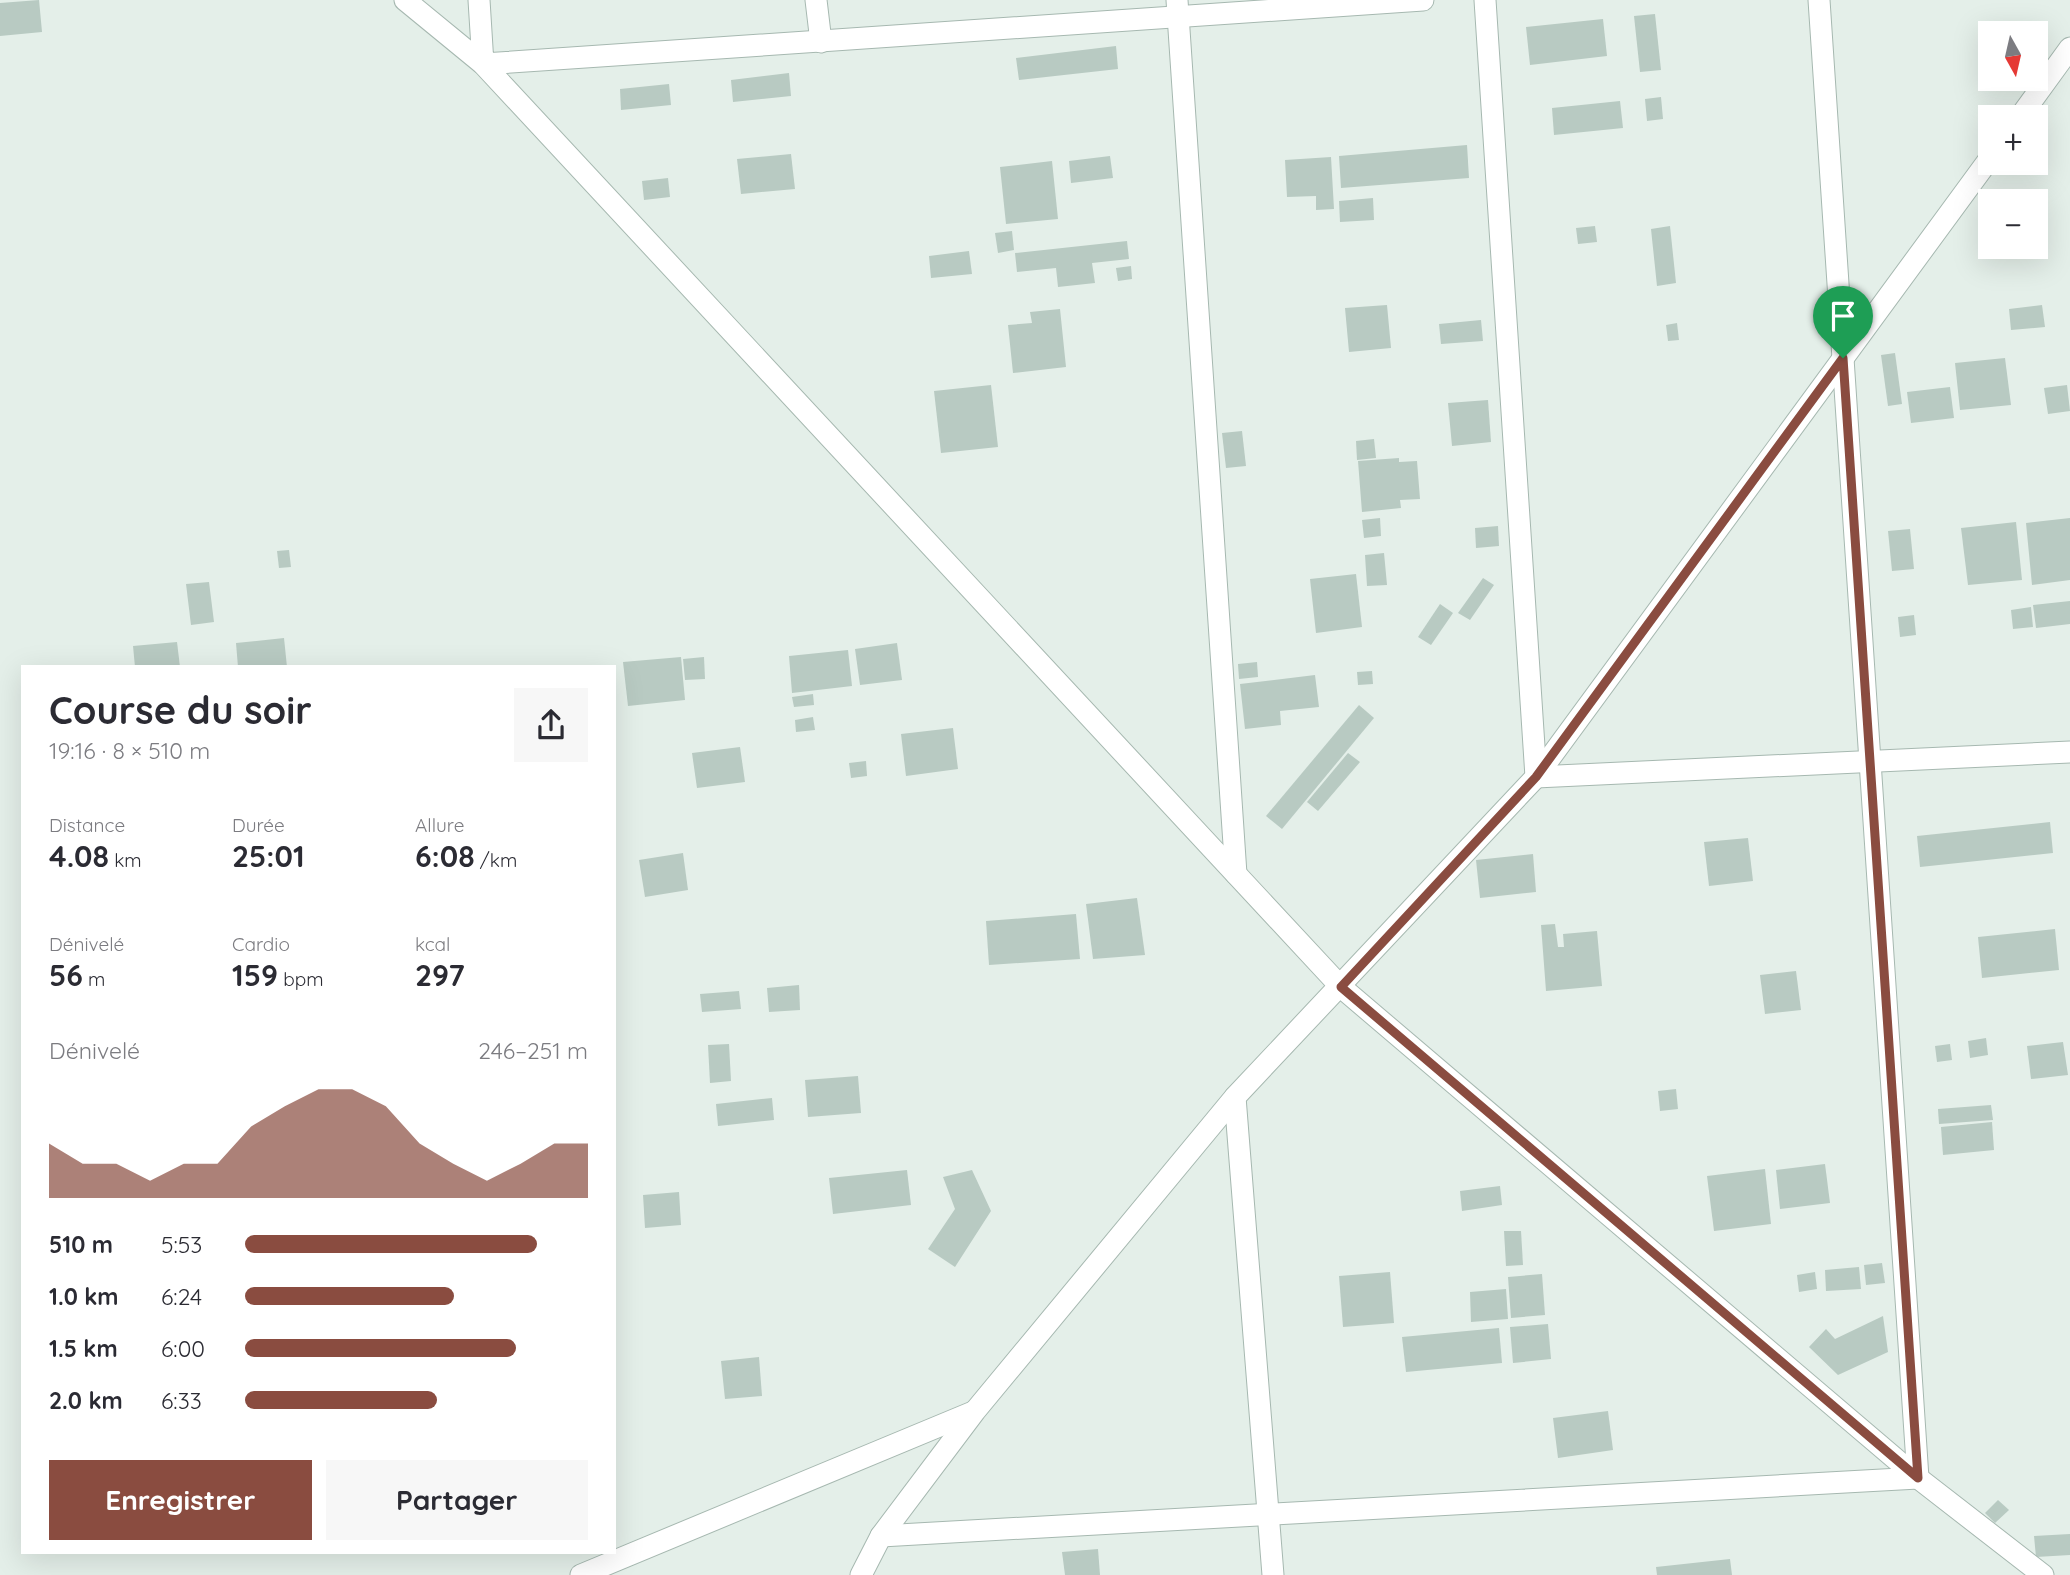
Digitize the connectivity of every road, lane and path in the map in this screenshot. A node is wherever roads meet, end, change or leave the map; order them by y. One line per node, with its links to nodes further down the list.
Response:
1 (405, 0): 10 (street)
2 (479, 0): 10 (street)
3 (816, 0): 8 (street)
4 (1423, 0): 7 (street)
5 (1485, 0): 16 (street)
6 (1819, 0): 13 (street)
7 (1177, 8): 8 (street); 17 (street)
8 (821, 42): 10 (street)
9 (2070, 48): 11 (street)
10 (483, 64): 17 (street)
11 (2029, 105)
12 (1978, 174): 13 (street)
13 (1843, 358): 15 (street); 16 (street)
14 (2070, 752): 15 (street)
15 (1870, 762): 16 (street); 21 (street)
16 (1536, 777): 18 (street)
17 (1236, 874): 18 (street)
18 (1341, 987): 19 (street); 21 (street)
19 (1235, 1097): 20 (street); 22 (street)
20 (975, 1411): 23 (street); 24 (street)
21 (1918, 1478): 22 (street); 27 (street)
22 (1269, 1514): 23 (street); 26 (street)
23 (881, 1536): 25 (street)
24 (581, 1575)
25 (861, 1575)
26 (1273, 1575)
27 (2043, 1575)

